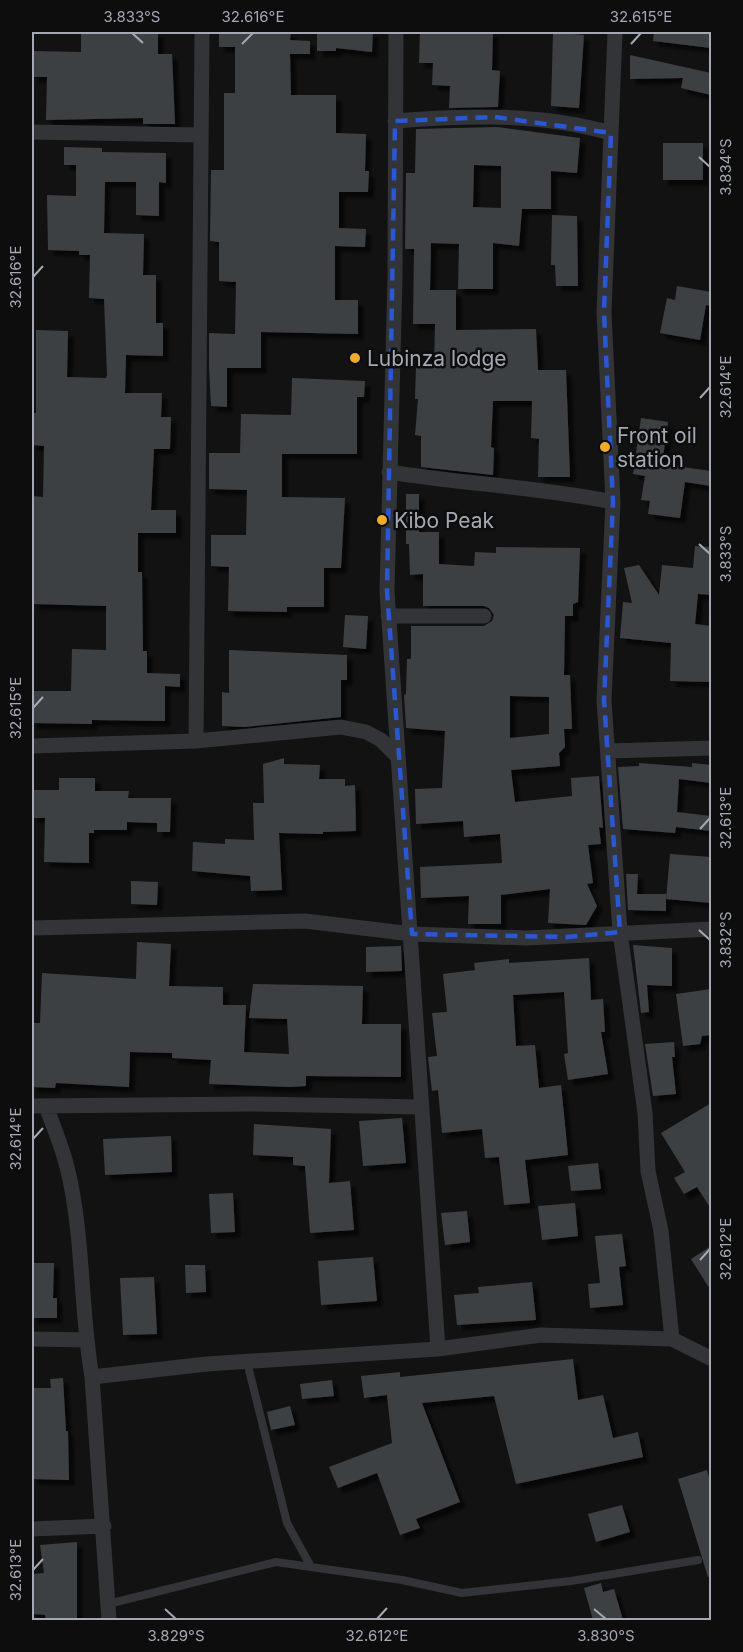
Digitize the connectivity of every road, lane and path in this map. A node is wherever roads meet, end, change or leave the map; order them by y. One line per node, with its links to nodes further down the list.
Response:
1 (202, 32): 7 (street)
2 (396, 32): 4 (street)
3 (615, 32): 6 (street)
4 (394, 121): 6 (street); 8 (street)
5 (32, 132): 7 (street)
6 (611, 133): 9 (street)
7 (200, 135): 12 (street)
8 (389, 472): 9 (street); 10 (street)
9 (613, 502): 15 (street)
10 (388, 616): 11 (street); 16 (street)
11 (484, 616)
12 (196, 741): 13 (street); 16 (street)
13 (32, 746)
14 (711, 748): 15 (street)
15 (608, 751): 19 (street)
16 (397, 756): 20 (street)
17 (32, 928): 20 (street)
18 (711, 929): 19 (street)
19 (620, 932): 20 (street); 24 (street)
20 (412, 934): 22 (street)
21 (39, 1106): 22 (street); 25 (street)
22 (422, 1107): 26 (street)
23 (32, 1339): 25 (street)
24 (672, 1339): 26 (street); 27 (street)
25 (86, 1340): 29 (street)
26 (438, 1349): 28 (street)
27 (711, 1359)
28 (246, 1362): 29 (street); 33 (lane)
29 (92, 1377): 30 (street)
30 (104, 1526): 31 (street); 34 (street)
31 (32, 1529)
32 (698, 1560): 33 (lane)
33 (310, 1565): 34 (lane)
34 (108, 1604): 35 (street)
35 (109, 1620)

